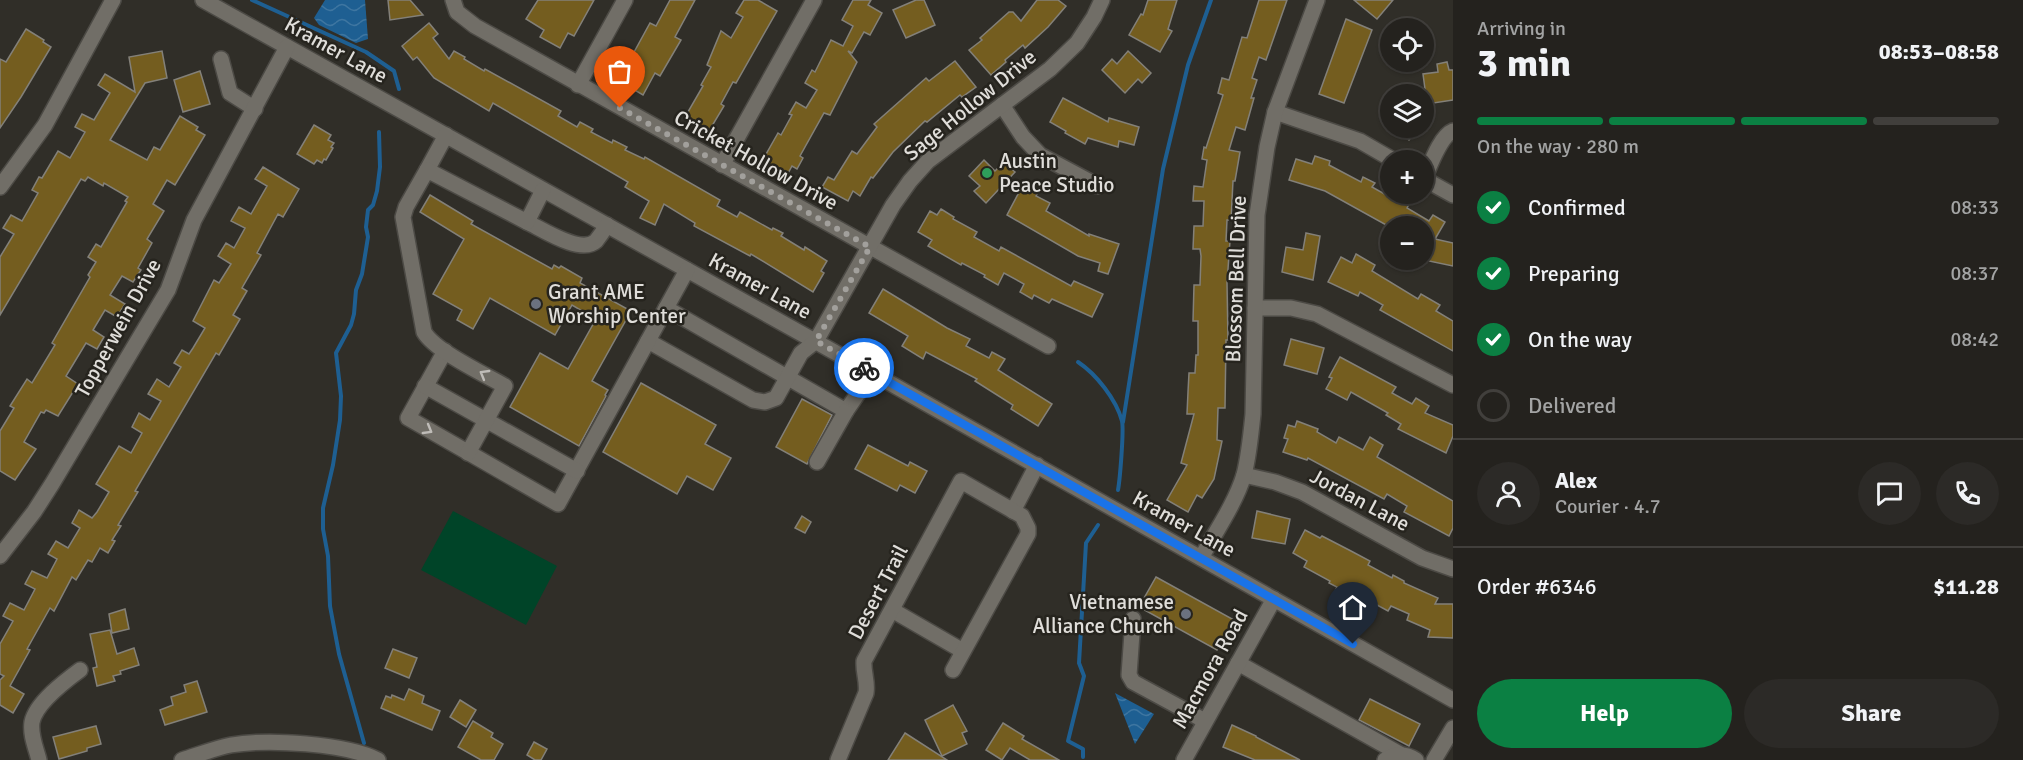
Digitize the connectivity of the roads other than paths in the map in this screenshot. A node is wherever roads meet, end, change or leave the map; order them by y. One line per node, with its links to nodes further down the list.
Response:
1 (113, 0): 21 (street)
2 (453, 0): 10 (street, Cricket Hollow Drive)
3 (625, 0): 10 (street)
4 (814, 0): 18 (street)
5 (1102, 0): 11 (street, Sage Hollow Drive)
6 (1317, 0): 13 (street, Blossom Bell Drive)
7 (209, 2): 8 (street, Kramer Lane)
8 (287, 46): 12 (street, Topperwein Drive); 15 (street, Kramer Lane)
9 (221, 59): 12 (street)
10 (578, 85): 18 (street, Cricket Hollow Drive)
11 (1002, 105): 22 (street); 27 (street, Sage Hollow Drive)
12 (255, 109): 47 (street, Topperwein Drive)
13 (1275, 112): 16 (street); 30 (street, Blossom Bell Drive)
14 (1453, 131): 17 (street)
15 (446, 135): 19 (street); 23 (street, Kramer Lane)
16 (1380, 152)
17 (1434, 158)
18 (722, 165): 27 (street, Cricket Hollow Drive)
19 (428, 170): 25 (street); 34 (street)
20 (1434, 185): 24 (street)
21 (0, 186)
22 (1098, 186)
23 (543, 190): 25 (street); 26 (street, Kramer Lane)
24 (1453, 195)
25 (527, 222): 26 (street)
26 (607, 225): 28 (street, Kramer Lane)
27 (870, 247): 32 (street, Sage Hollow Drive); 33 (street, Cricket Hollow Drive)
28 (687, 270): 29 (street); 32 (street, Kramer Lane)
29 (666, 308): 31 (street); 36 (street)
30 (1255, 308): 38 (street); 45 (street, Blossom Bell Drive)
31 (648, 341): 36 (street, Sage Hollow Drive); 44 (street)
32 (816, 341): 35 (street, Kramer Lane); 36 (street, Sage Hollow Drive)
33 (1048, 346)
34 (445, 351): 37 (street); 40 (street, one-way to 34)
35 (872, 373): 39 (street); 43 (street, Kramer Lane)
36 (787, 377): 39 (street)
37 (425, 386): 40 (street); 41 (street, one-way to 41)
38 (1453, 386)
39 (846, 411): 42 (street)
40 (486, 419): 41 (street); 44 (street)
41 (468, 453): 44 (street)
42 (817, 462)
43 (1037, 465): 46 (street); 48 (street, Kramer Lane)
44 (577, 471)
45 (1244, 475): 48 (street, Blossom Bell Drive); 49 (street, Jordan Lane)
46 (1012, 511): 51 (street, Desert Trail); 53 (street)
47 (0, 556)
48 (1201, 558): 50 (street, Kramer Lane)
49 (1453, 569)
50 (1274, 599): 54 (street, Macmora Road); 57 (street, Kramer Lane)
51 (892, 610): 53 (street); 64 (street, Desert Trail)
52 (1133, 619): 58 (street)
53 (963, 651): 56 (street)
54 (1238, 663): 58 (street, Macmora Road); 60 (street)
55 (80, 670): 61 (street)
56 (953, 670)
57 (1453, 700)
58 (1205, 721): 65 (street, Macmora Road)
59 (1453, 728): 68 (street)
60 (1400, 754): 66 (street); 67 (street)
61 (39, 760)
62 (182, 760): 63 (street)
63 (378, 760)
64 (838, 760)
65 (1184, 760)
66 (1385, 760)
67 (1416, 760)
68 (1434, 760)

